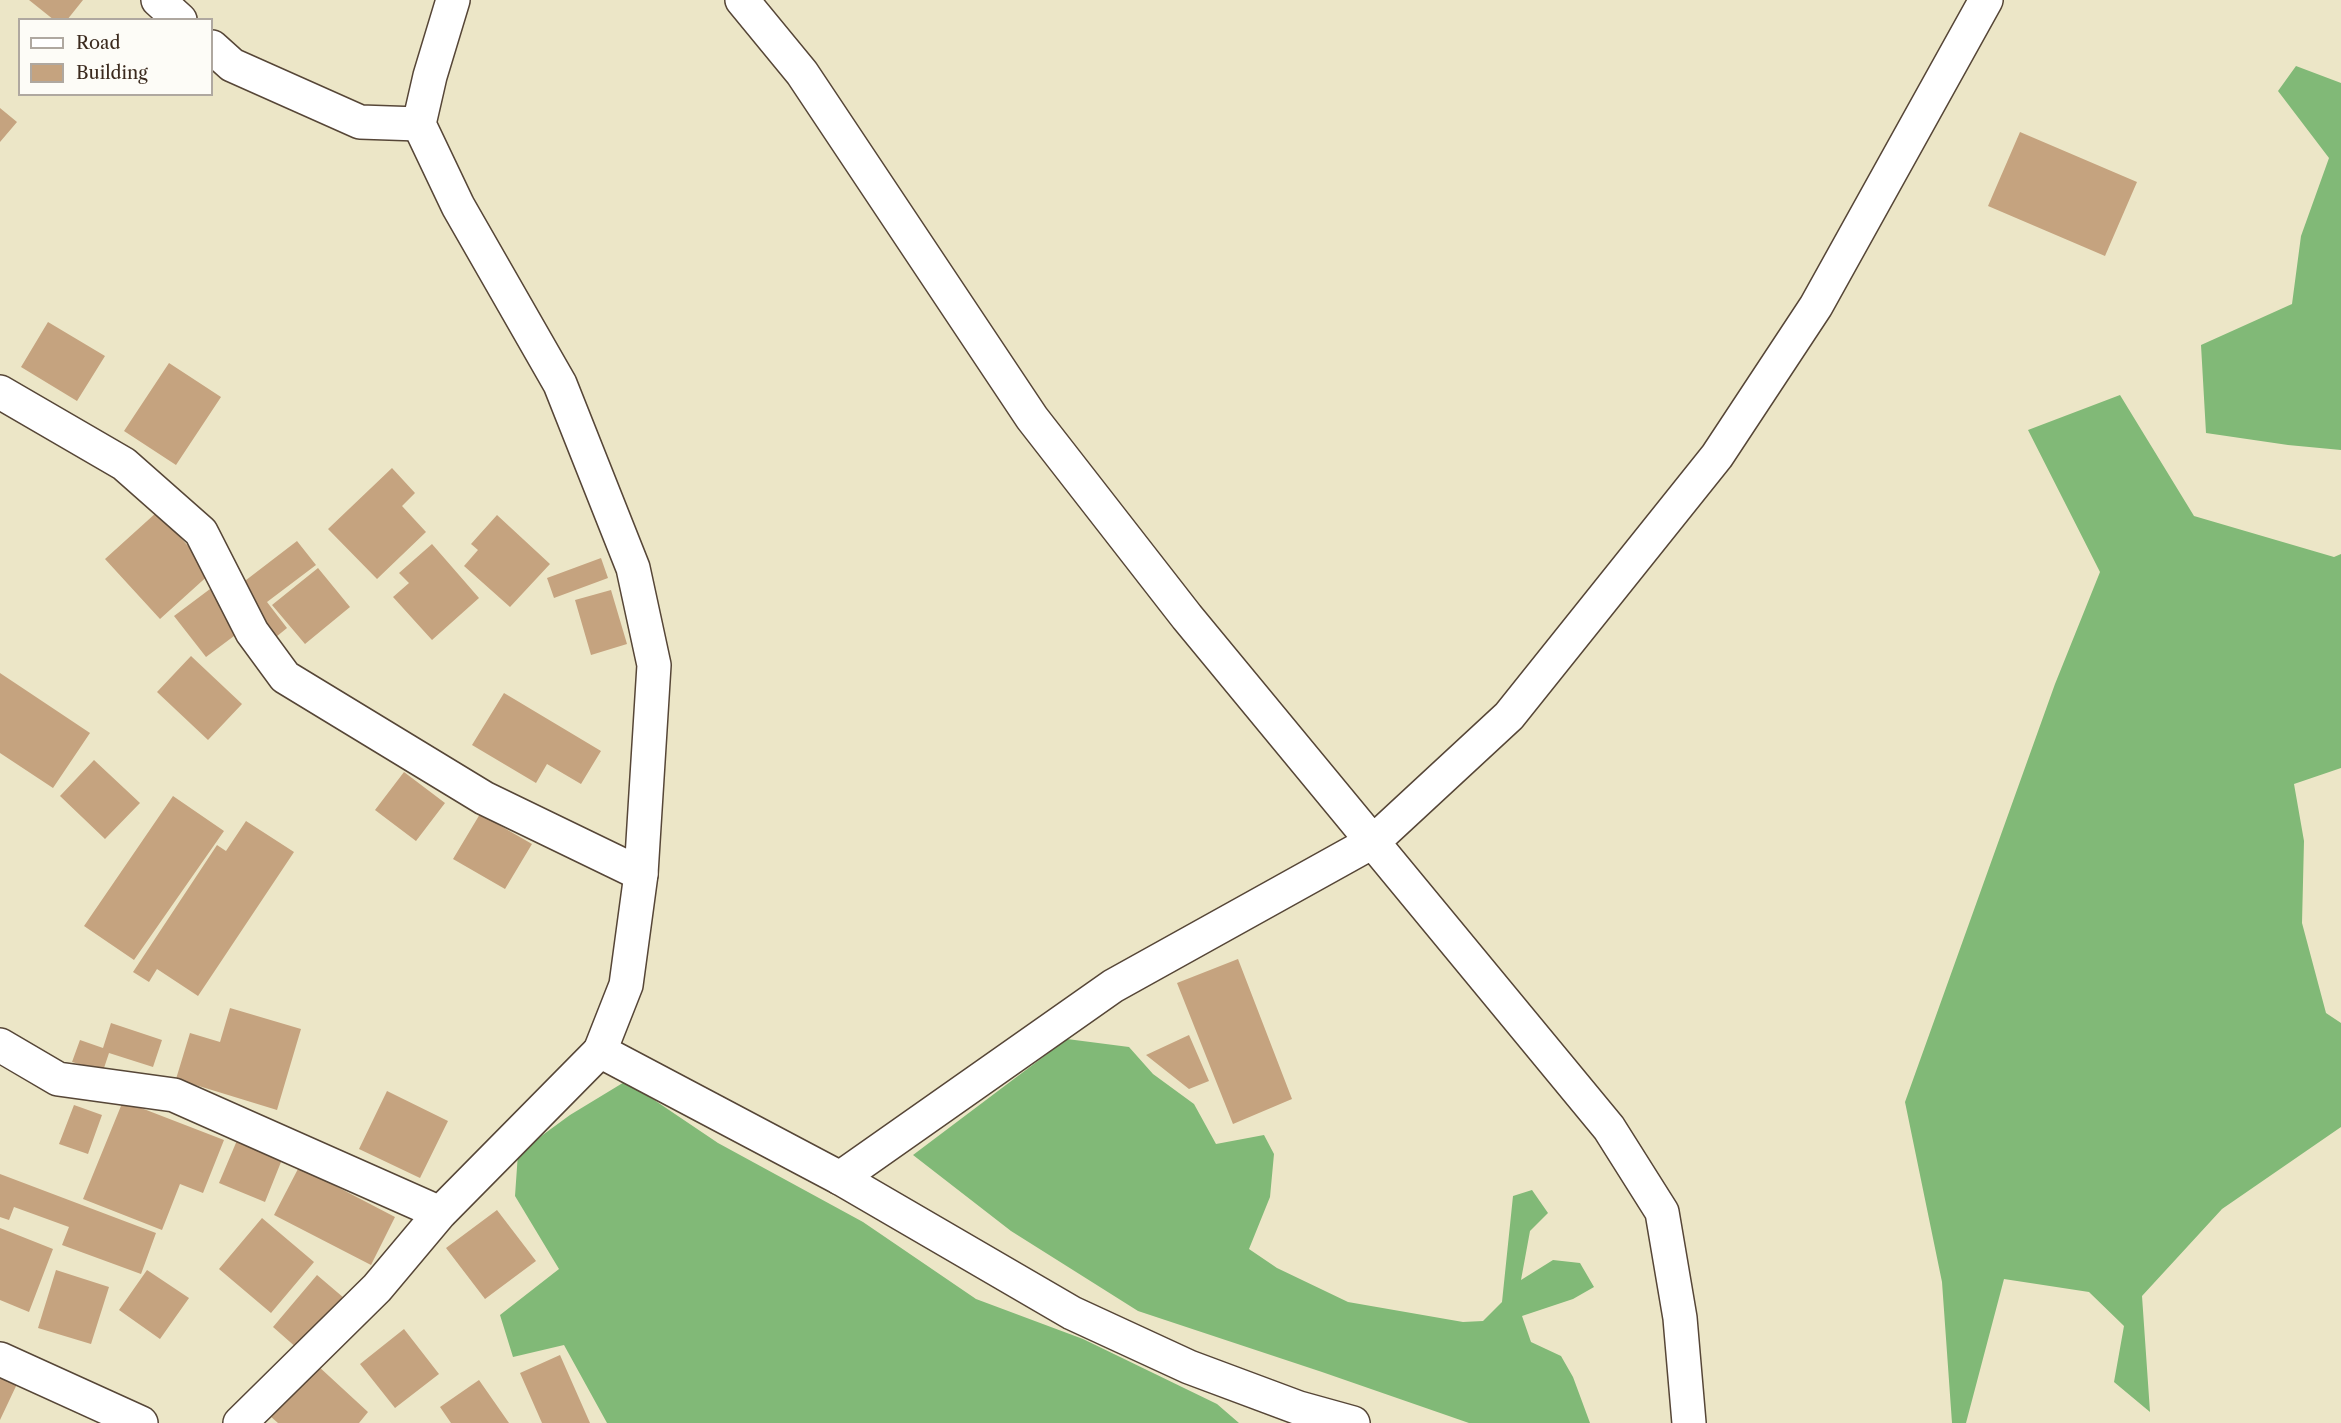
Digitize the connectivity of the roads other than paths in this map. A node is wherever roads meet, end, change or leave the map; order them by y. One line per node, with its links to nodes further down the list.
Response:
1 (158, 0): 5 (street)
2 (453, 0): 7 (street)
3 (742, 0): 9 (street)
4 (1986, 0): 9 (street)
5 (178, 18)
6 (213, 48): 7 (street)
7 (419, 124): 10 (street)
8 (0, 392): 10 (street)
9 (1374, 841): 13 (street); 19 (street)
10 (641, 874): 12 (street)
11 (0, 1045): 14 (street)
12 (600, 1052): 13 (street); 14 (street)
13 (840, 1178): 18 (street)
14 (440, 1213): 17 (street)
15 (0, 1359): 16 (street)
16 (141, 1423)
17 (240, 1423)
18 (1353, 1423)
19 (1689, 1423)

